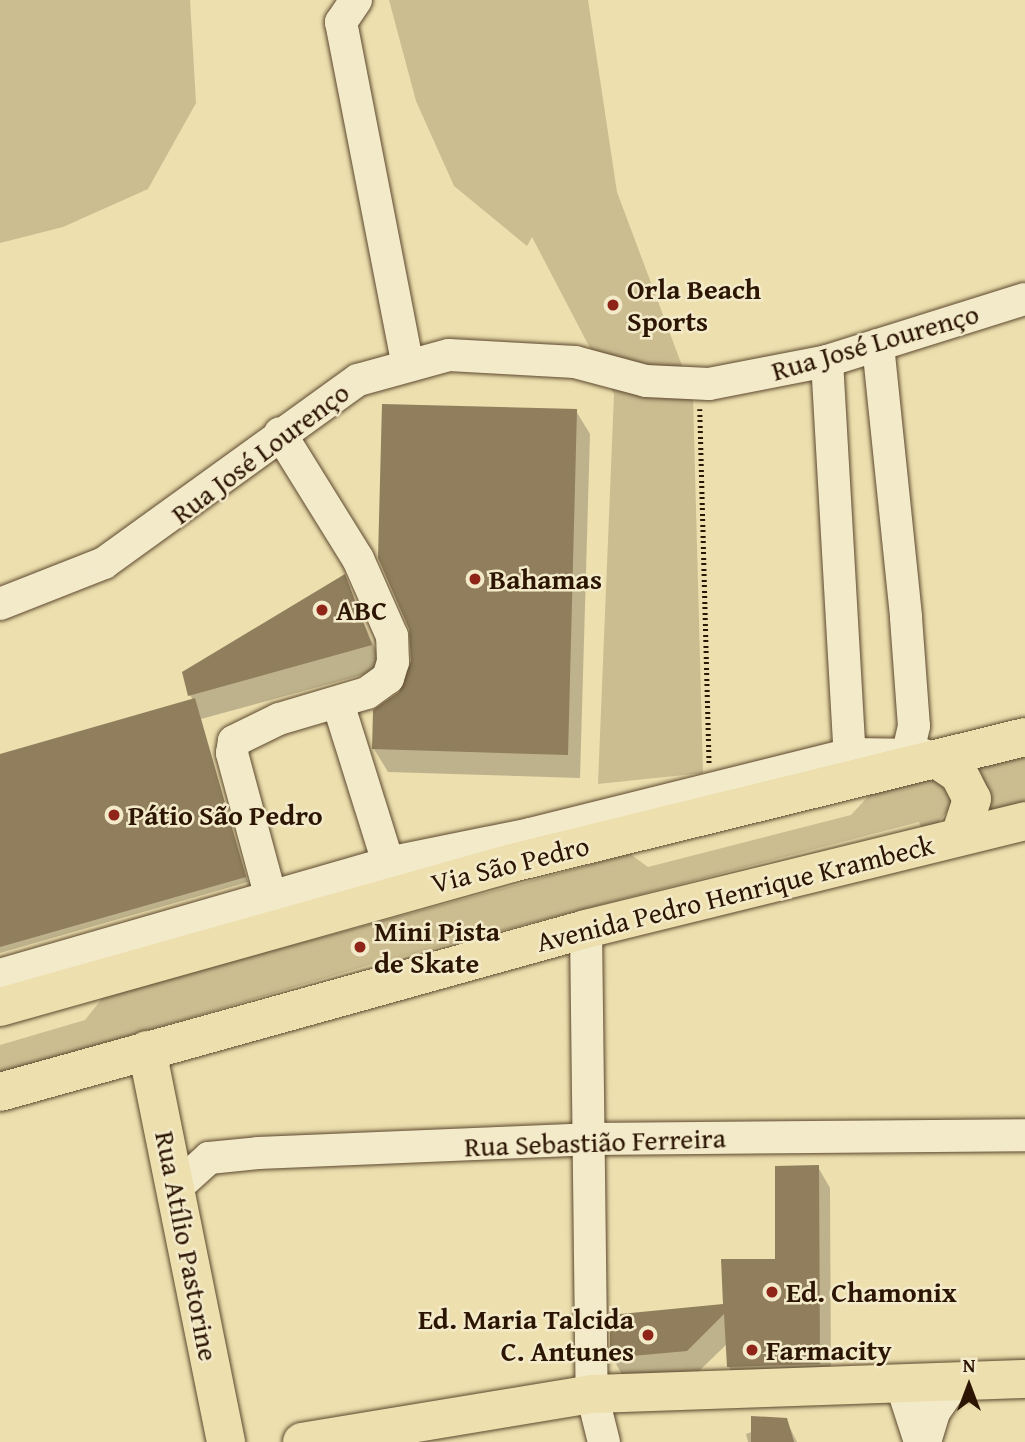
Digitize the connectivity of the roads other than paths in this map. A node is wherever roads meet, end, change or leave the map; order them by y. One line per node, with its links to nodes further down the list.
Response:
1 (356, 0): 5 (street)
2 (1025, 299): 3 (street, Rua José Lourenço)
3 (878, 345): 4 (street, Rua José Lourenço); 11 (street)
4 (827, 361): 5 (street, Rua José Lourenço); 10 (street)
5 (408, 366): 6 (street, Rua José Lourenço)
6 (280, 433): 7 (street, Rua José Lourenço); 8 (street)
7 (0, 604)
8 (338, 703): 15 (street); 16 (street)
9 (1025, 737): 11 (main road, Via São Pedro)
10 (850, 754): 11 (street); 14 (street)
11 (923, 756): 13 (main road); 14 (main road, Via São Pedro)
12 (1025, 821): 13 (main road, Avenida Pedro Henrique Krambeck)
13 (960, 836): 17 (main road, Avenida Pedro Henrique Krambeck)
14 (521, 849): 15 (street); 16 (main road, Via São Pedro)
15 (388, 863): 16 (street)
16 (267, 914): 18 (street); 19 (main road, Via São Pedro)
17 (586, 929): 20 (main road, Avenida Pedro Henrique Krambeck); 23 (street)
18 (0, 975)
19 (0, 1007)
20 (147, 1050): 21 (main road, Avenida Pedro Henrique Krambeck); 24 (main road, Rua Atílio Pastorine)
21 (0, 1092)
22 (1025, 1135): 23 (street, Rua Sebastião Ferreira)
23 (589, 1139): 24 (street, Rua Sebastião Ferreira); 28 (street)
24 (177, 1187): 29 (main road, Rua Atílio Pastorine)
25 (1025, 1380): 26 (main road)
26 (955, 1382): 27 (main road); 32 (street)
27 (901, 1383): 28 (main road); 32 (street)
28 (592, 1394): 30 (main road); 31 (street)
29 (226, 1442)
30 (302, 1442)
31 (604, 1442)
32 (923, 1442)

